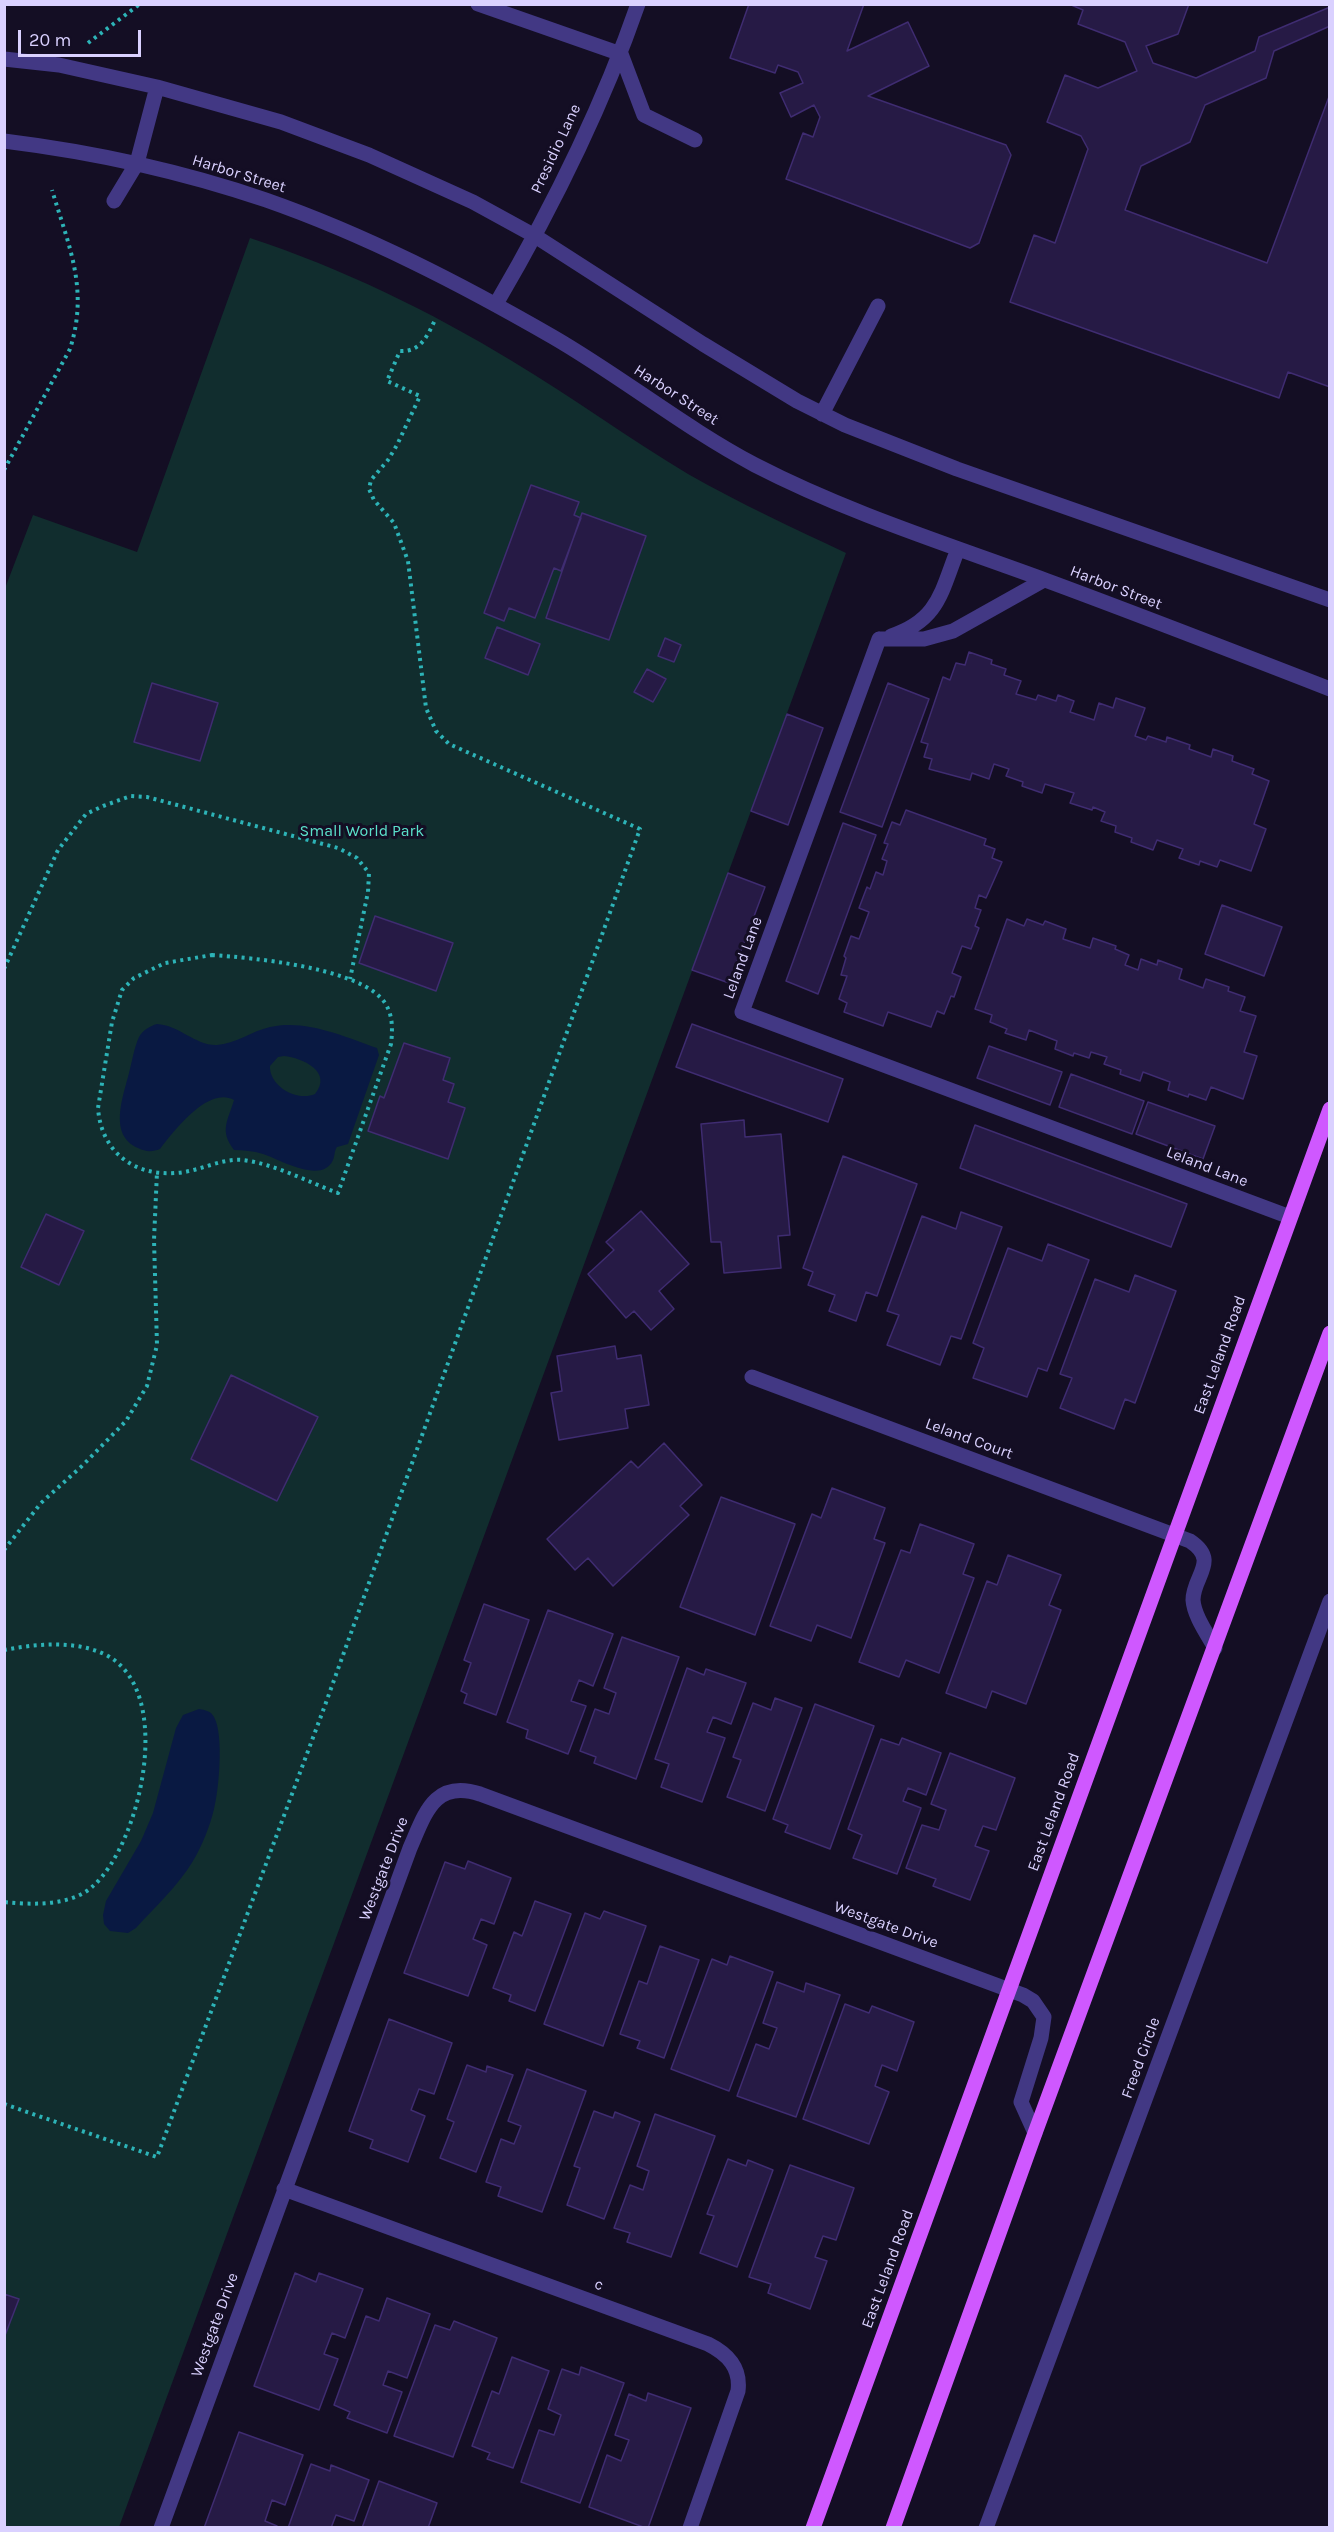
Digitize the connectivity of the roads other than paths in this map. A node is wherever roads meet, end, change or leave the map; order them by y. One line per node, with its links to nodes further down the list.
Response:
1 (478, 4): 3 (street)
2 (638, 4): 4 (street, Presidio Lane)
3 (509, 10): 4 (street)
4 (621, 54): 7 (street); 11 (street, Presidio Lane)
5 (4, 59): 6 (street)
6 (156, 87): 9 (street); 11 (street)
7 (695, 140)
8 (4, 141): 9 (street, Harbor Street)
9 (137, 163): 10 (street); 12 (street, Harbor Street)
10 (114, 201)
11 (536, 236): 12 (street, Presidio Lane); 14 (street)
12 (496, 304): 15 (street, Harbor Street)
13 (878, 306): 14 (street)
14 (822, 414): 17 (street)
15 (958, 549): 16 (street, Harbor Street); 18 (street)
16 (1044, 580): 18 (street); 19 (street, Harbor Street)
17 (1329, 600)
18 (879, 639): 21 (street, Leland Lane)
19 (1329, 688)
20 (1329, 1109): 21 (main road, East Leland Road)
21 (1290, 1217): 24 (main road, East Leland Road)
22 (1329, 1333): 26 (main road)
23 (752, 1377): 24 (street, Leland Court)
24 (1174, 1535): 26 (street, Leland Court); 27 (main road, East Leland Road)
25 (1329, 1601): 34 (street, Freed Circle)
26 (1215, 1648): 28 (main road)
27 (1008, 1989): 28 (street, Westgate Drive); 29 (street, Westgate Drive); 32 (main road, East Leland Road)
28 (1035, 2133): 33 (main road)
29 (284, 2188): 30 (street, Westgate Drive); 31 (street, c)
30 (160, 2528)
31 (690, 2528)
32 (813, 2528)
33 (893, 2528)
34 (986, 2528)

